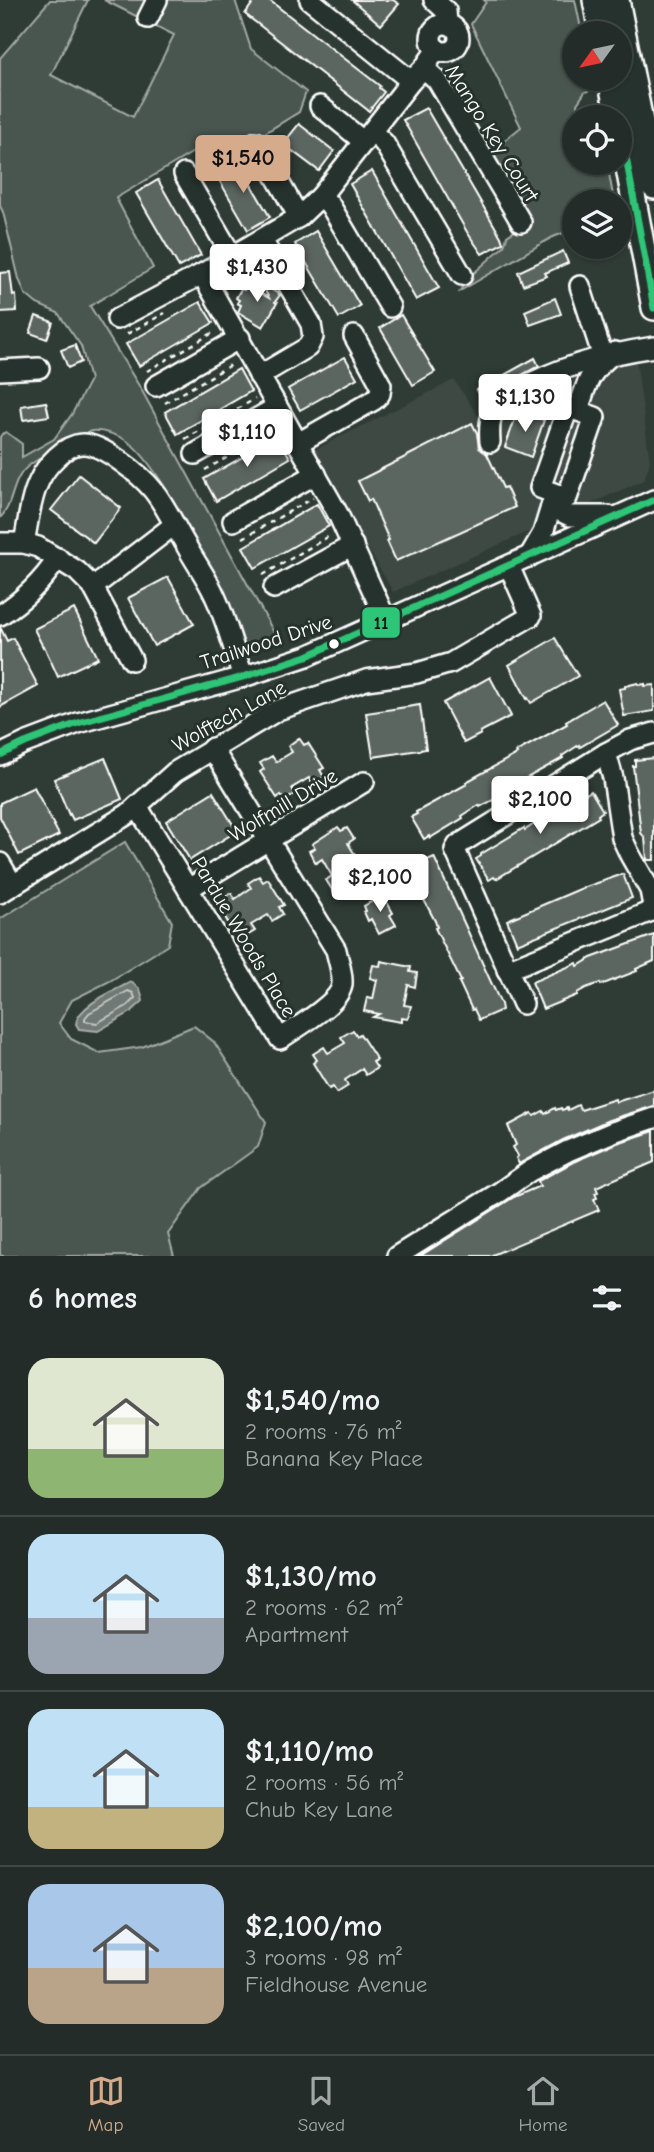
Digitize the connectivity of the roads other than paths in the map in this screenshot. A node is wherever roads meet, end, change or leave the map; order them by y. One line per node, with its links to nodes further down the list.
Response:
1 (310, 0): 6 (street, Mango Key Court)
2 (434, 0): 6 (street)
3 (595, 0): 5 (main road)
4 (617, 0): 12 (main road)
5 (599, 21)
6 (417, 75): 8 (street); 15 (street, Mango Key Court)
7 (320, 106): 8 (street)
8 (368, 137): 13 (street); 19 (street)
9 (256, 142): 14 (street)
10 (184, 174): 17 (street)
11 (629, 175): 22 (main road)
12 (654, 187)
13 (321, 197): 14 (street); 21 (street)
14 (299, 217): 16 (street)
15 (521, 222)
16 (262, 240): 17 (street); 30 (street)
17 (232, 256): 18 (street)
18 (202, 274): 23 (street); 25 (street)
19 (462, 275)
20 (580, 286): 27 (street)
21 (390, 307)
22 (654, 308)
23 (122, 327)
24 (354, 336): 35 (street)
25 (240, 338): 30 (street); 31 (street)
26 (654, 346): 27 (street)
27 (609, 355): 33 (street); 34 (street)
28 (39, 368): 29 (street)
29 (0, 370)
30 (259, 376): 32 (street)
31 (156, 387)
32 (277, 407): 35 (street); 37 (street)
33 (578, 411): 36 (street); 36 (street)
34 (490, 442)
35 (298, 443): 38 (street)
36 (570, 450): 39 (street); 39 (street)
37 (195, 454)
38 (316, 474): 42 (street); 46 (street)
39 (554, 500): 41 (street); 47 (street)
40 (654, 500): 41 (street, Trailwood Drive)
41 (621, 515): 47 (street, Trailwood Drive)
42 (233, 521)
43 (174, 525): 45 (street); 51 (street); 55 (street)
44 (0, 543): 45 (street)
45 (24, 543): 48 (street)
46 (353, 545): 50 (street); 53 (street)
47 (529, 557): 49 (street, Trailwood Drive)
48 (58, 558): 51 (street); 52 (street)
49 (509, 566): 53 (street, Trailwood Drive); 57 (street, Wolftech Lane)
50 (268, 582)
51 (93, 587): 54 (street)
52 (0, 615)
53 (387, 622): 55 (street, Trailwood Drive)
54 (132, 660)
55 (243, 677): 59 (street, Trailwood Drive)
56 (654, 733): 58 (street)
57 (212, 748): 61 (street, Wolftech Lane); 62 (street, Pardue Woods Place)
58 (606, 753): 66 (street); 67 (street)
59 (0, 755)
60 (365, 782): 62 (street, Wolfmill Drive)
61 (137, 806): 64 (street, Wolftech Lane); 65 (street, Pardue Woods Place)
62 (269, 840): 65 (street, Wolfmill Drive); 65 (street, Pardue Woods Place)
63 (0, 863): 64 (street)
64 (6, 889)
65 (188, 889)
66 (654, 910): 67 (street)
67 (507, 970): 68 (street)
68 (523, 1004)
69 (654, 1118): 70 (street)
70 (397, 1256)

